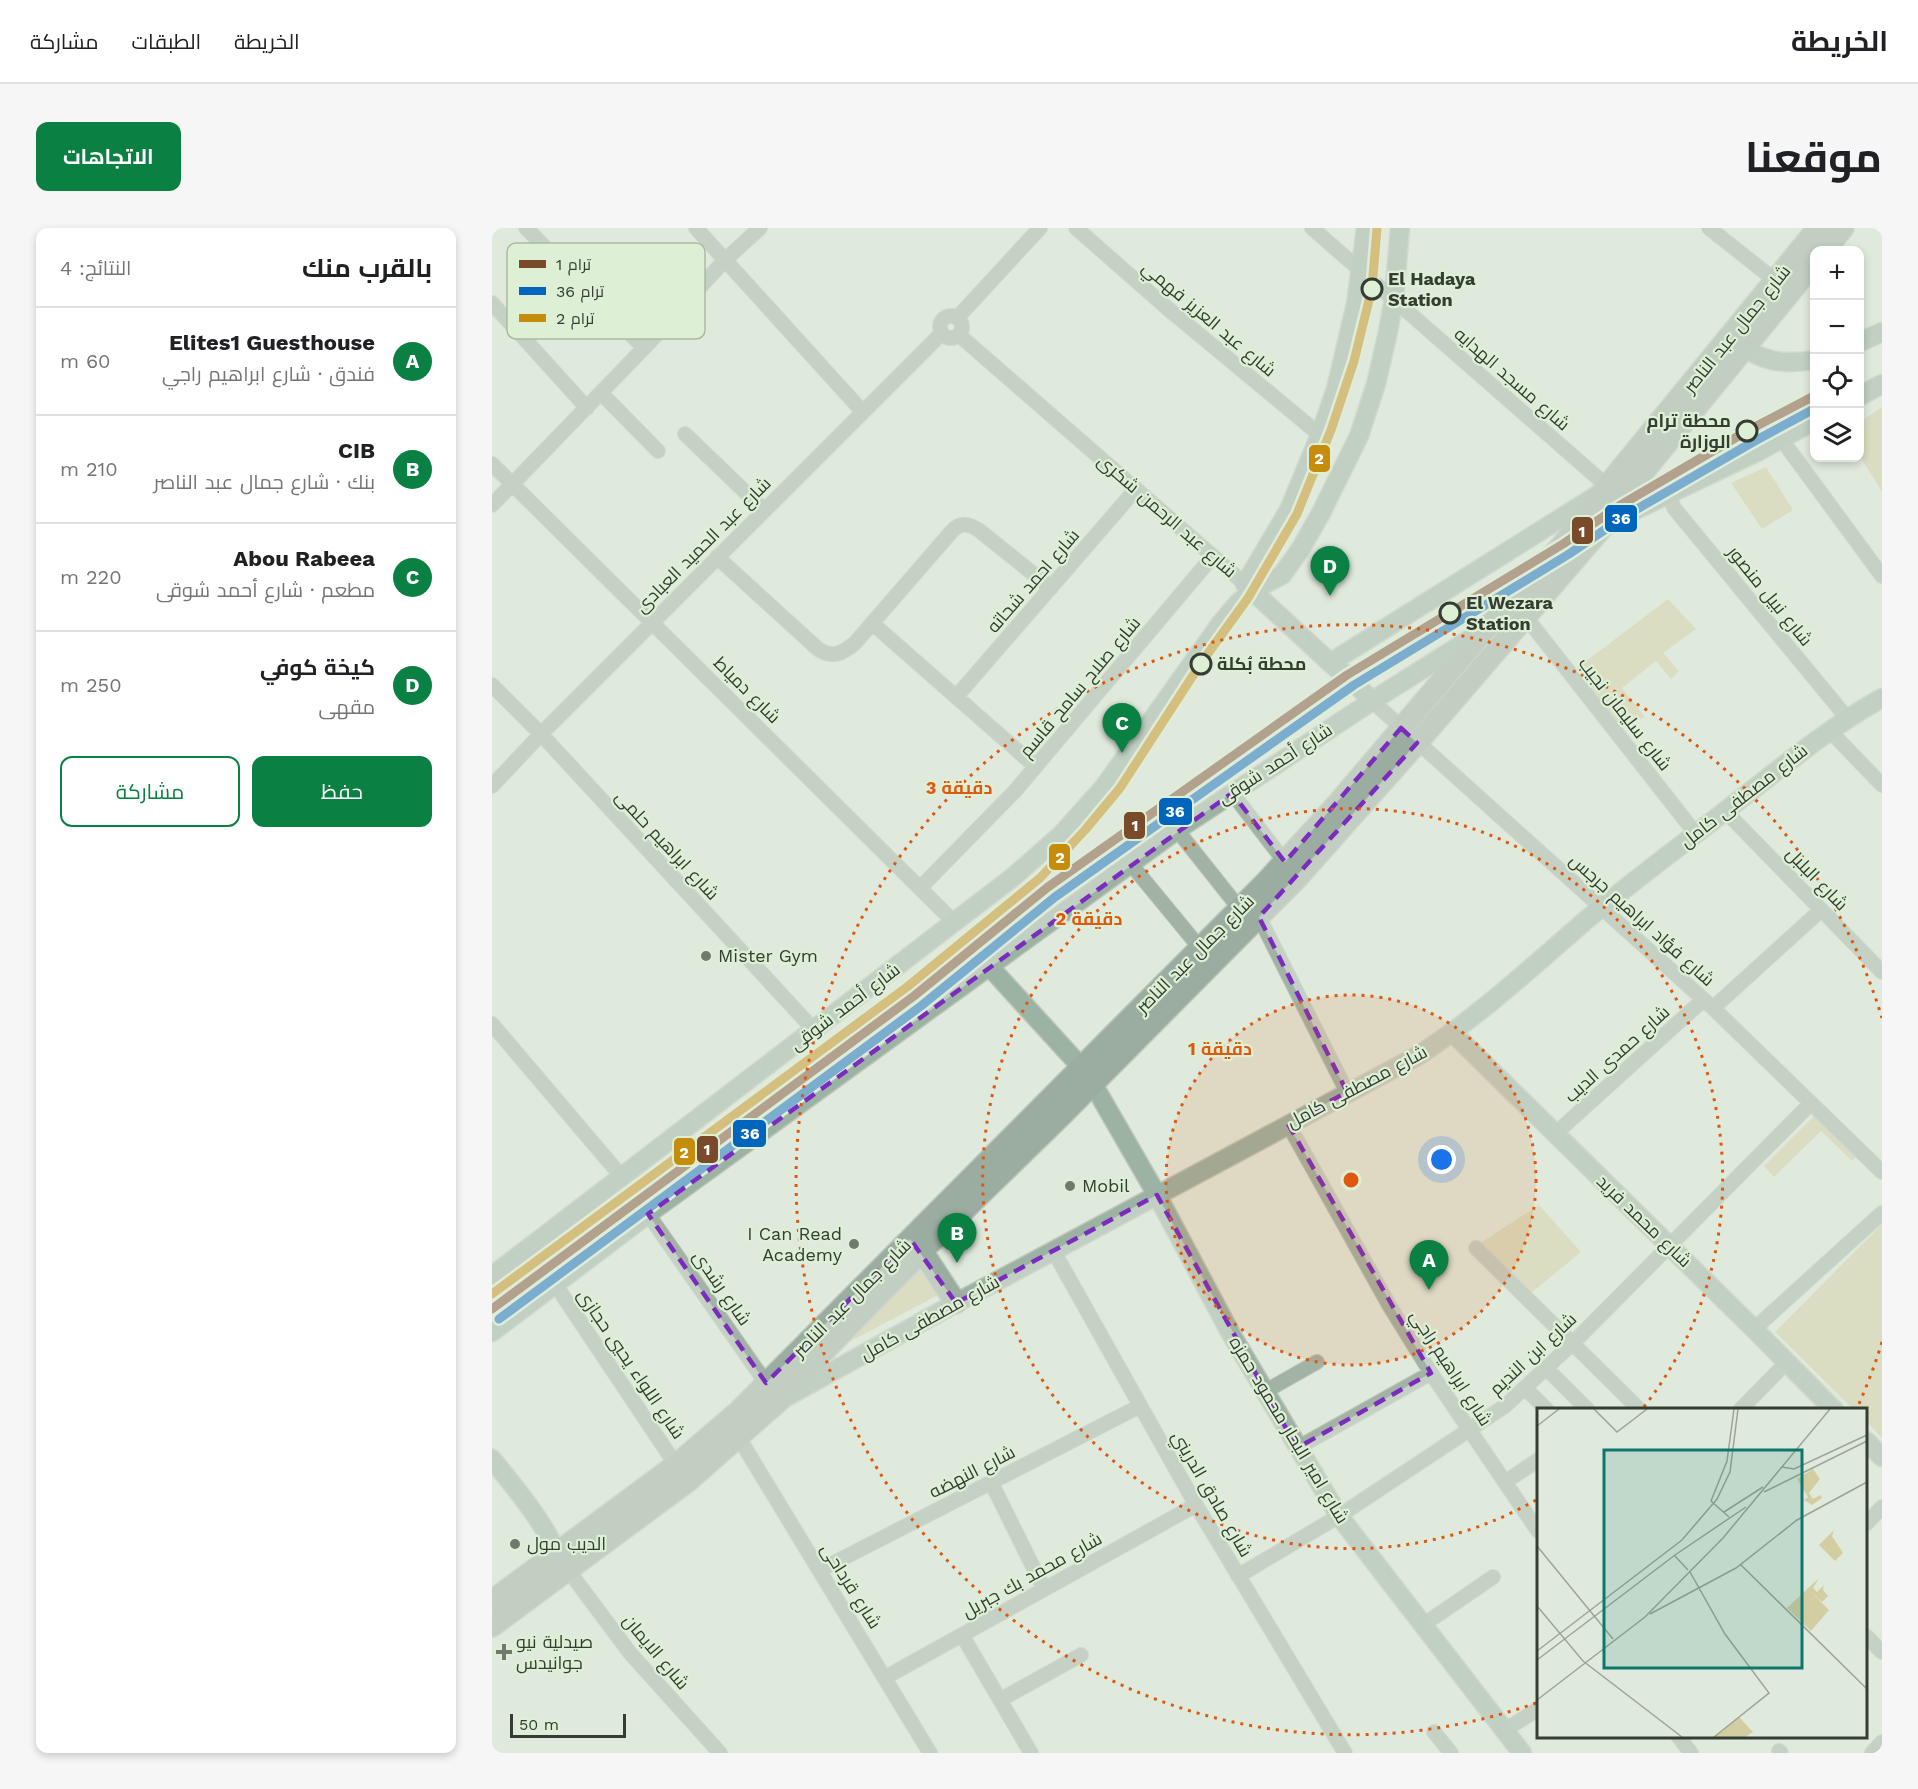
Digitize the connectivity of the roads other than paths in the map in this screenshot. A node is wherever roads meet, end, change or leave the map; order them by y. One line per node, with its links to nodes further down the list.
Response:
1 (526, 228): 12 (street)
2 (696, 228): 14 (street)
3 (760, 228): 14 (street)
4 (1040, 228): 21 (street)
5 (1076, 228): 40 (street, شارع عبد العزيز فهمي)
6 (1312, 228): 16 (street, شارع مسجد الهدايه)
7 (1366, 228): 16 (street)
8 (1400, 228): 19 (street)
9 (1709, 228): 17 (street)
10 (1818, 228): 17 (main road, شارع جمال عبد الناصر)
11 (1843, 228): 13 (main road)
12 (541, 243)
13 (1827, 246)
14 (725, 260): 18 (street); 37 (street)
15 (1810, 268): 30 (main road, شارع جمال عبد الناصر)
16 (1360, 270): 19 (street, شارع مسجد الهدايه); 40 (street)
17 (1776, 281): 30 (main road, شارع جمال عبد الناصر)
18 (705, 282)
19 (1394, 298): 46 (street, شارع مسجد الهدايه); 56 (street)
20 (492, 303): 22 (street)
21 (957, 318): 24 (street); 25 (street)
22 (507, 320)
23 (1882, 332): 29 (street)
24 (942, 333): 25 (street); 37 (street, شارع عبد الحميد العبادى)
25 (960, 335): 45 (street, شارع عبد الرحمن شكرى)
26 (525, 339): 36 (street)
27 (635, 339): 31 (street)
28 (652, 339): 31 (street)
29 (1864, 340)
30 (1738, 343): 32 (street); 46 (main road, شارع جمال عبد الناصر); 50 (main road, شارع جمال عبد الناصر)
31 (644, 348): 34 (street)
32 (1810, 361)
33 (1882, 384): 35 (street)
34 (602, 393): 36 (street); 42 (street)
35 (1864, 394)
36 (587, 408): 44 (street)
37 (861, 411): 49 (street, شارع عبد الحميد العبادى)
38 (1810, 424): 41 (street)
39 (685, 434): 49 (street)
40 (1320, 435): 56 (street)
41 (1782, 440): 47 (street); 54 (street)
42 (658, 451)
43 (492, 464): 44 (street, شارع دمياط)
44 (514, 483): 48 (street); 58 (street, شارع دمياط)
45 (1136, 489): 51 (street, شارع عبد الرحمن شكرى); 55 (street, شارع احمد شحاته)
46 (1605, 489): 53 (main road, شارع جمال عبد الناصر); 61 (street)
47 (1669, 495): 50 (street); 66 (street, شارع نبيل منصور)
48 (492, 505)
49 (764, 510): 52 (street, شارع عبد الحميد العبادى)
50 (1607, 522): 53 (street); 57 (main road, شارع جمال عبد الناصر)
51 (1213, 556): 56 (street, شارع عبد الرحمن شكرى); 71 (street, شارع صلاح سامح قاسم)
52 (717, 557): 58 (street, شارع عبد الحميد العبادى); 59 (street)
53 (1548, 560): 60 (main road, شارع جمال عبد الناصر)
54 (1882, 576)
55 (1051, 588): 59 (street); 63 (street, شارع احمد شحاته)
56 (1249, 588): 61 (street, شارع عبد الرحمن شكرى); 85 (street, شارع أحمد شوقى)
57 (1525, 616): 70 (main road, شارع جمال عبد الناصر); 77 (street, شارع سليمان نجيب)
58 (652, 622): 69 (street, شارع عبد الحميد العبادى); 80 (street, شارع دمياط)
59 (872, 622): 63 (street)
60 (1484, 630): 65 (street, شارع أحمد شوقى); 67 (main road, شارع جمال عبد الناصر)
61 (1330, 663): 65 (street, شارع عبد الرحمن شكرى)
62 (492, 685): 69 (street, شارع ابراهيم حلمى)
63 (956, 697): 71 (street)
64 (1882, 698): 66 (street, شارع مصطفى كامل)
65 (1372, 701): 67 (street, شارع فؤاد ابراهيم جرجس); 74 (street, شارع أحمد شوقى)
66 (1846, 718): 68 (street, شارع مصطفى كامل)
67 (1401, 728): 70 (street, شارع فؤاد ابراهيم جرجس); 78 (main road, شارع جمال عبد الناصر)
68 (1829, 730): 72 (street); 75 (street, شارع مصطفى كامل)
69 (540, 734): 73 (street, شارع عبد الحميد العبادى); 91 (street, شارع ابراهيم حلمى)
70 (1417, 743): 81 (street, شارع فؤاد ابراهيم جرجس); 84 (main road, شارع جمال عبد الناصر)
71 (1036, 767): 80 (street, شارع صلاح سامح قاسم)
72 (1882, 785)
73 (492, 786)
74 (1232, 793): 76 (street, شارع أحمد شوقى); 78 (street)
75 (1725, 811): 77 (street, شارع مصطفى كامل); 83 (street, شارع البلبل)
76 (1177, 830): 79 (street, شارع أحمد شوقى); 82 (street)
77 (1696, 834): 81 (street, شارع مصطفى كامل)
78 (1285, 862): 82 (main road, شارع جمال عبد الناصر)
79 (1130, 863): 86 (street); 87 (street, شارع أحمد شوقى)
80 (920, 888): 85 (street, شارع دمياط)
81 (1602, 907): 89 (street, شارع فؤاد ابراهيم جرجس); 92 (street, شارع مصطفى كامل)
82 (1239, 909): 86 (main road, شارع جمال عبد الناصر)
83 (1821, 910): 88 (street, شارع البلبل); 89 (street, شارع حمدى الديب)
84 (1259, 917): 93 (main road, شارع جمال عبد الناصر); 94 (street)
85 (955, 923): 91 (street, شارع أحمد شوقى)
86 (1200, 948): 93 (main road, شارع جمال عبد الناصر)
87 (988, 965): 93 (street, شارع امير البحار محمود حمزه); 102 (street, شارع أحمد شوقى)
88 (1882, 972)
89 (1708, 1004): 95 (street, شارع فؤاد ابراهيم جرجس); 97 (street, شارع حمدى الديب)
90 (492, 1024): 99 (street)
91 (813, 1030): 99 (street, شارع أحمد شوقى)
92 (1453, 1033): 94 (street, شارع مصطفى كامل); 97 (street, شارع محمد فريد)
93 (1088, 1076): 100 (street, شارع امير البحار محمود حمزه); 103 (main road, شارع جمال عبد الناصر)
94 (1347, 1092): 96 (street, شارع مصطفى كامل)
95 (1809, 1104): 98 (street, شارع فؤاد ابراهيم جرجس); 104 (street, شارع ابن النديم)
96 (1288, 1124): 100 (street, شارع مصطفى كامل); 116 (street, شارع ابراهيم راجي)
97 (1555, 1134): 104 (street, شارع محمد فريد)
98 (1882, 1172)
99 (622, 1177): 107 (street, شارع أحمد شوقى)
100 (1157, 1195): 106 (street, شارع مصطفى كامل); 119 (street, شارع امير البحار محمود حمزه)
101 (1882, 1213): 110 (street)
102 (648, 1214): 108 (street, شارع أحمد شوقى); 117 (street, شارع رشدى)
103 (916, 1245): 109 (main road); 117 (main road, شارع جمال عبد الناصر); 120 (main road, شارع جمال عبد الناصر)
104 (1668, 1245): 110 (street, شارع محمد فريد); 112 (street, شارع ابن النديم)
105 (1476, 1248): 112 (street)
106 (1053, 1250): 109 (street, شارع مصطفى كامل); 121 (street, شارع صادق الدريني)
107 (492, 1276)
108 (555, 1284): 111 (street, شارع أحمد شوقى); 134 (street, شارع اللواء يحيي حجازى)
109 (956, 1303): 120 (street, شارع مصطفى كامل)
110 (1755, 1329): 114 (street, شارع محمد فريد)
111 (492, 1332)
112 (1573, 1342): 115 (street, شارع ابن النديم); 124 (street)
113 (1317, 1362): 119 (street)
114 (1787, 1362): 125 (street); 126 (street, شارع محمد فريد)
115 (1546, 1368): 118 (street, شارع ابن النديم); 123 (street)
116 (1431, 1373): 127 (street, شارع ابراهيم راجي); 130 (street)
117 (766, 1383): 134 (main road, شارع جمال عبد الناصر)
118 (1525, 1388): 122 (street); 127 (street, شارع ابن النديم)
119 (1264, 1392): 130 (street, شارع امير البحار محمود حمزه)
120 (781, 1399): 128 (main road, شارع جمال عبد الناصر)
121 (1140, 1406): 135 (street, شارع النهضه); 137 (street, شارع صادق الدريني)
122 (1545, 1408)
123 (1586, 1408)
124 (1638, 1408)
125 (1742, 1408)
126 (1832, 1408)
127 (1470, 1431): 136 (street, شارع ابراهيم راجي); 139 (street, شارع ابن النديم)
128 (739, 1438): 142 (main road, شارع جمال عبد الناصر); 143 (street, شارع قرداحى)
129 (1867, 1442): 131 (street)
130 (1297, 1448): 139 (street, شارع امير البحار محمود حمزه)
131 (1882, 1457)
132 (492, 1459): 142 (street)
133 (1537, 1461): 136 (street)
134 (676, 1465): 142 (main road, شارع جمال عبد الناصر)
135 (991, 1482): 143 (street, شارع النهضه); 146 (street)
136 (1505, 1482): 141 (street, شارع ابراهيم راجي)
137 (1196, 1505): 144 (street, شارع صادق الدريني); 146 (street, شارع محمد بك جبريل)
138 (1882, 1507): 140 (street)
139 (1339, 1516): 144 (street, شارع ابن النديم); 148 (street, شارع امير البحار محمود حمزه)
140 (1867, 1523)
141 (1537, 1527)
142 (563, 1561): 147 (main road, شارع جمال عبد الناصر); 149 (main road, شارع جمال عبد الناصر); 161 (street, شارع الايمان)
143 (820, 1570): 154 (street, شارع قرداحى)
144 (1238, 1576): 164 (street, شارع صادق الدريني)
145 (1493, 1577): 148 (street)
146 (1044, 1590): 150 (street, شارع محمد بك جبريل)
147 (492, 1601)
148 (1423, 1625): 157 (street, شارع امير البحار محمود حمزه)
149 (492, 1626)
150 (962, 1635): 154 (street, شارع محمد بك جبريل); 155 (street)
151 (1867, 1637): 152 (street)
152 (1882, 1652)
153 (1081, 1655): 155 (street)
154 (886, 1677): 162 (street, شارع قرداحى)
155 (1000, 1700): 163 (street)
156 (1537, 1711): 157 (street)
157 (1505, 1730): 166 (street, شارع امير البحار محمود حمزه)
158 (1434, 1732): 165 (street)
159 (1679, 1738): 167 (street)
160 (1882, 1742): 168 (street)
161 (720, 1753)
162 (930, 1753)
163 (1030, 1753)
164 (1345, 1753)
165 (1451, 1753)
166 (1522, 1753)
167 (1691, 1753)
168 (1872, 1753)

